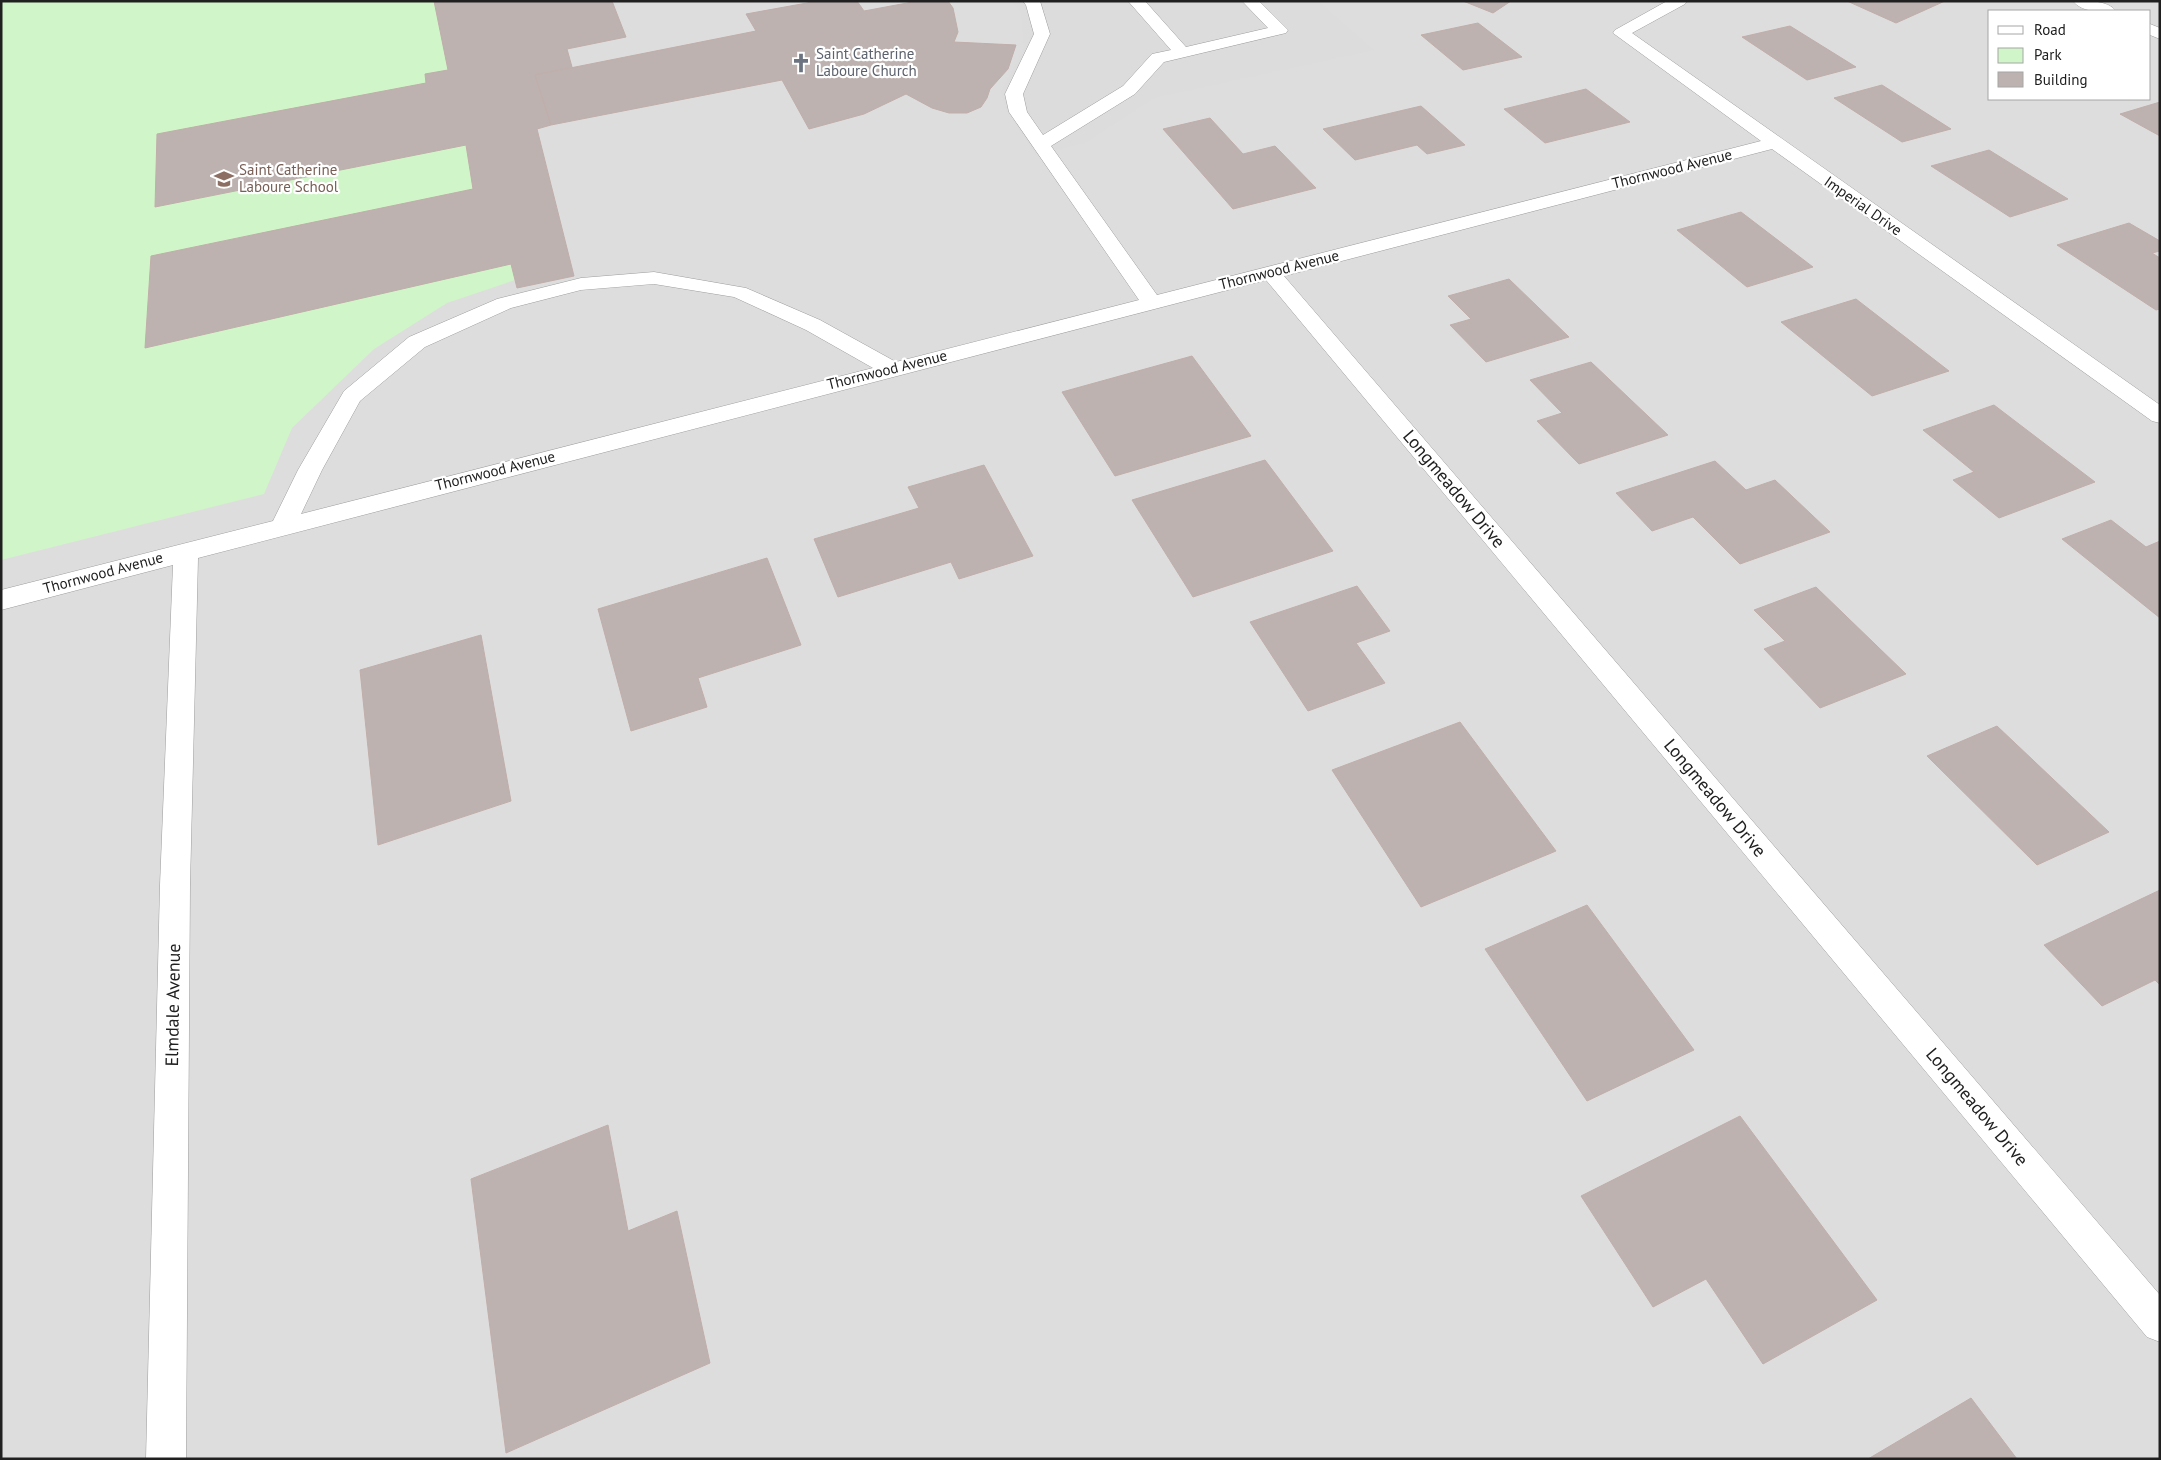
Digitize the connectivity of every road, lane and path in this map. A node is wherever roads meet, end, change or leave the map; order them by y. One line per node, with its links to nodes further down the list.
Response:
1 (1031, 1): 9 (street)
2 (1136, 1): 7 (street)
3 (1250, 1): 7 (street)
4 (1679, 1): 8 (street, Imperial Drive)
5 (2082, 1): 6 (street)
6 (2105, 10)
7 (1182, 52): 9 (street)
8 (1773, 143): 10 (street, Thornwood Avenue); 13 (street, Imperial Drive)
9 (1040, 145): 11 (street)
10 (1270, 273): 11 (street, Thornwood Avenue); 17 (street, Longmeadow Drive)
11 (1150, 302): 12 (street, Thornwood Avenue)
12 (892, 369): 14 (street, Thornwood Avenue); 14 (street)
13 (2160, 416)
14 (283, 526): 15 (street, Thornwood Avenue)
15 (186, 551): 16 (street, Thornwood Avenue); 18 (street, Elmdale Avenue)
16 (1, 600)
17 (2160, 1324)
18 (166, 1459)

